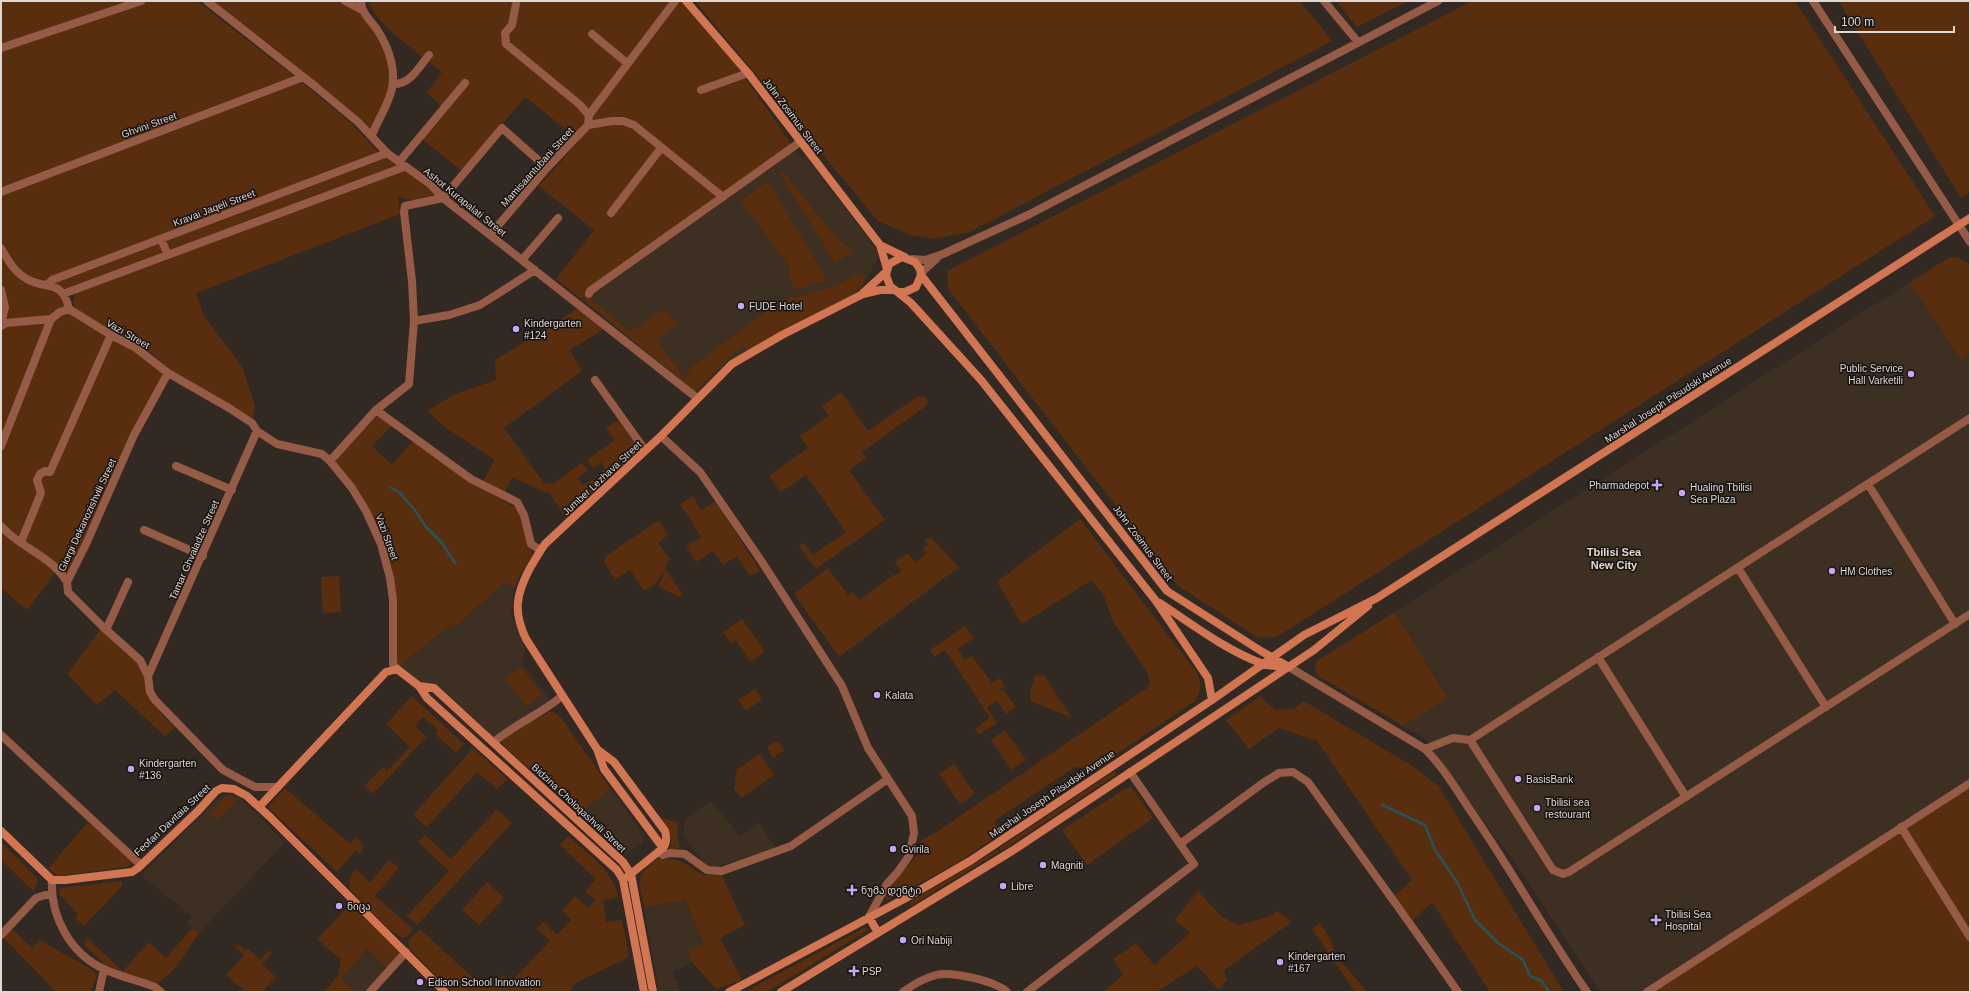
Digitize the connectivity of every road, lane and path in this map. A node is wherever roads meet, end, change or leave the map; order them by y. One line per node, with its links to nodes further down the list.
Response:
1 (141, 1): 14 (street)
2 (207, 1): 18 (street, Ashot Kurapalati Street)
3 (346, 1): 11 (street)
4 (361, 1): 11 (street)
5 (675, 1): 16 (street)
6 (686, 1): 17 (street, John Zosimus Street)
7 (1324, 1): 13 (street)
8 (1438, 1): 13 (street)
9 (1813, 1): 36 (street)
10 (516, 4): 22 (street)
11 (362, 10): 20 (street)
12 (592, 34): 16 (street)
13 (1358, 42): 42 (street)
14 (1, 48)
15 (429, 55): 20 (street)
16 (627, 63): 22 (street)
17 (748, 73): 21 (street); 25 (street, John Zosimus Street)
18 (303, 77): 24 (street, Ashot Kurapalati Street); 30 (street, Ghvini Street)
19 (465, 83): 28 (street)
20 (393, 84): 24 (street)
21 (701, 90)
22 (589, 115): 23 (street)
23 (588, 125): 26 (street, Mamisaantubani Street); 29 (street, Mamisaantubani Street)
24 (372, 135): 27 (street, Ashot Kurapalati Street)
25 (800, 142): 31 (street); 40 (street, John Zosimus Street)
26 (661, 148): 31 (street, Mamisaantubani Street); 33 (street)
27 (387, 153): 28 (street, Ashot Kurapalati Street); 38 (street, Kravai Jaqeli Street)
28 (402, 164): 32 (street, Ashot Kurapalati Street); 43 (street)
29 (548, 168): 32 (street); 37 (street, Mamisaantubani Street)
30 (1, 192)
31 (723, 197): 53 (street)
32 (443, 198): 37 (street, Ashot Kurapalati Street); 57 (street)
33 (611, 213)
34 (558, 218): 45 (street)
35 (1970, 218): 36 (street, Marshal Joseph Pilsudski Avenue)
36 (1959, 225): 39 (street); 83 (street, Marshal Joseph Pilsudski Avenue)
37 (490, 235): 45 (street, Ashot Kurapalati Street)
38 (162, 239): 43 (street); 49 (street, Kravai Jaqeli Street)
39 (1970, 242)
40 (880, 245): 44 (street, John Zosimus Street); 47 (street, John Zosimus Street)
41 (1, 248): 49 (street)
42 (943, 254): 44 (street); 48 (street)
43 (168, 255): 52 (street)
44 (909, 258): 47 (street); 48 (street)
45 (522, 260): 46 (street, Ashot Kurapalati Street)
46 (535, 270): 57 (street); 62 (street, Ashot Kurapalati Street)
47 (886, 271): 51 (street); 54 (street, Jumber Lezhava Street)
48 (921, 274): 51 (street); 81 (street, John Zosimus Street)
49 (48, 284): 52 (street)
50 (1, 290): 58 (street)
51 (896, 291): 54 (street, Jumber Lezhava Street); 82 (street)
52 (63, 294): 55 (street)
53 (589, 294)
54 (863, 294): 62 (street, Jumber Lezhava Street)
55 (69, 309): 56 (street); 59 (street, Vazi Street)
56 (51, 319): 58 (street); 67 (street)
57 (414, 321): 63 (street)
58 (1, 325)
59 (111, 335): 60 (street, Vazi Street); 75 (street)
60 (168, 373): 65 (street, Vazi Street); 79 (street, Giorgi Dekanozishvili Street)
61 (595, 380): 68 (street)
62 (697, 398): 66 (street, Jumber Lezhava Street)
63 (376, 410): 69 (street); 76 (street)
64 (1970, 418): 71 (street)
65 (257, 431): 69 (street, Vazi Street); 72 (street, Tamar Ghvaladze Street)
66 (661, 436): 68 (street, Jumber Lezhava Street); 106 (street)
67 (1, 446)
68 (646, 450): 76 (street, Jumber Lezhava Street)
69 (330, 461): 92 (street, Vazi Street)
70 (176, 466): 72 (street)
71 (1868, 484): 78 (street); 86 (street)
72 (232, 490): 77 (street, Tamar Ghvaladze Street)
73 (1, 526): 75 (street)
74 (144, 530): 77 (street)
75 (21, 542): 79 (street)
76 (540, 550): 95 (street, Jumber Lezhava Street)
77 (203, 556): 93 (street, Tamar Ghvaladze Street)
78 (1738, 568): 88 (street); 97 (street)
79 (67, 582): 87 (street, Giorgi Dekanozishvili Street)
80 (128, 582): 87 (street)
81 (1161, 583): 82 (street); 89 (street, John Zosimus Street)
82 (1149, 592): 84 (street)
83 (1377, 598): 89 (street, Marshal Joseph Pilsudski Avenue); 91 (street, Marshal Joseph Pilsudski Avenue)
84 (1156, 601): 90 (street); 96 (street)
85 (1970, 614): 86 (street)
86 (1955, 624): 97 (street)
87 (106, 630): 93 (street, Giorgi Dekanozishvili Street)
88 (1598, 657): 99 (street); 111 (street)
89 (1274, 658): 90 (street, Marshal Joseph Pilsudski Avenue); 91 (street, John Zosimus Street)
90 (1264, 664): 91 (street); 96 (street, Marshal Joseph Pilsudski Avenue)
91 (1289, 667): 102 (street); 105 (street, Marshal Joseph Pilsudski Avenue)
92 (397, 669): 94 (street, Bidzina Choloqashvili Street); 109 (street)
93 (148, 676): 109 (street, Giorgi Dekanozishvili Street)
94 (419, 686): 100 (street, Bidzina Choloqashvili Street); 103 (street, Bidzina Choloqashvili Street)
95 (562, 696): 100 (street); 101 (street, Jumber Lezhava Street)
96 (1212, 700): 104 (street, Marshal Joseph Pilsudski Avenue)
97 (1826, 707): 111 (street)
98 (1, 735): 119 (street, Feofan Davitaia Street)
99 (1470, 740): 102 (street); 111 (street)
100 (496, 745): 103 (street); 107 (street, Bidzina Choloqashvili Street)
101 (597, 749): 118 (street, Jumber Lezhava Street); 118 (street, Jumber Lezhava Street)
102 (1425, 749): 142 (street)
103 (492, 757): 110 (street, Bidzina Choloqashvili Street)
104 (1123, 759): 105 (street); 124 (street, Marshal Joseph Pilsudski Avenue)
105 (1130, 772): 117 (street); 125 (street, Marshal Joseph Pilsudski Avenue)
106 (888, 779): 118 (street); 124 (street)
107 (537, 783): 110 (street); 113 (street, Bidzina Choloqashvili Street)
108 (1970, 783): 115 (street)
109 (278, 787): 112 (street)
110 (529, 791): 114 (street, Bidzina Choloqashvili Street)
111 (1686, 797)
112 (259, 807): 119 (street, Feofan Davitaia Street); 128 (street, Feofan Davitaia Street)
113 (574, 817): 114 (street); 120 (street, Bidzina Choloqashvili Street)
114 (567, 825): 122 (street, Bidzina Choloqashvili Street)
115 (1900, 827): 127 (street); 143 (street)
116 (1, 832): 121 (street)
117 (1180, 844): 140 (street); 141 (street)
118 (660, 850): 120 (street)
119 (141, 865): 121 (street)
120 (631, 874): 122 (street); 135 (street, Bidzina Choloqashvili Street)
121 (52, 880): 123 (street)
122 (623, 880): 134 (street, Bidzina Choloqashvili Street)
123 (52, 893): 126 (street); 129 (street)
124 (869, 917): 125 (street); 136 (street, Marshal Joseph Pilsudski Avenue)
125 (878, 933): 137 (street, Marshal Joseph Pilsudski Avenue)
126 (1, 935)
127 (1970, 937)
128 (406, 952): 132 (street); 133 (street, Feofan Davitaia Street)
129 (104, 970): 130 (street); 131 (street)
130 (99, 992)
131 (161, 992)
132 (370, 992)
133 (446, 992)
134 (644, 992)
135 (653, 992)
136 (729, 992)
137 (781, 992)
138 (903, 992): 139 (street)
139 (1007, 992)
140 (1027, 992)
141 (1458, 992)
142 (1587, 992)
143 (1647, 992)

